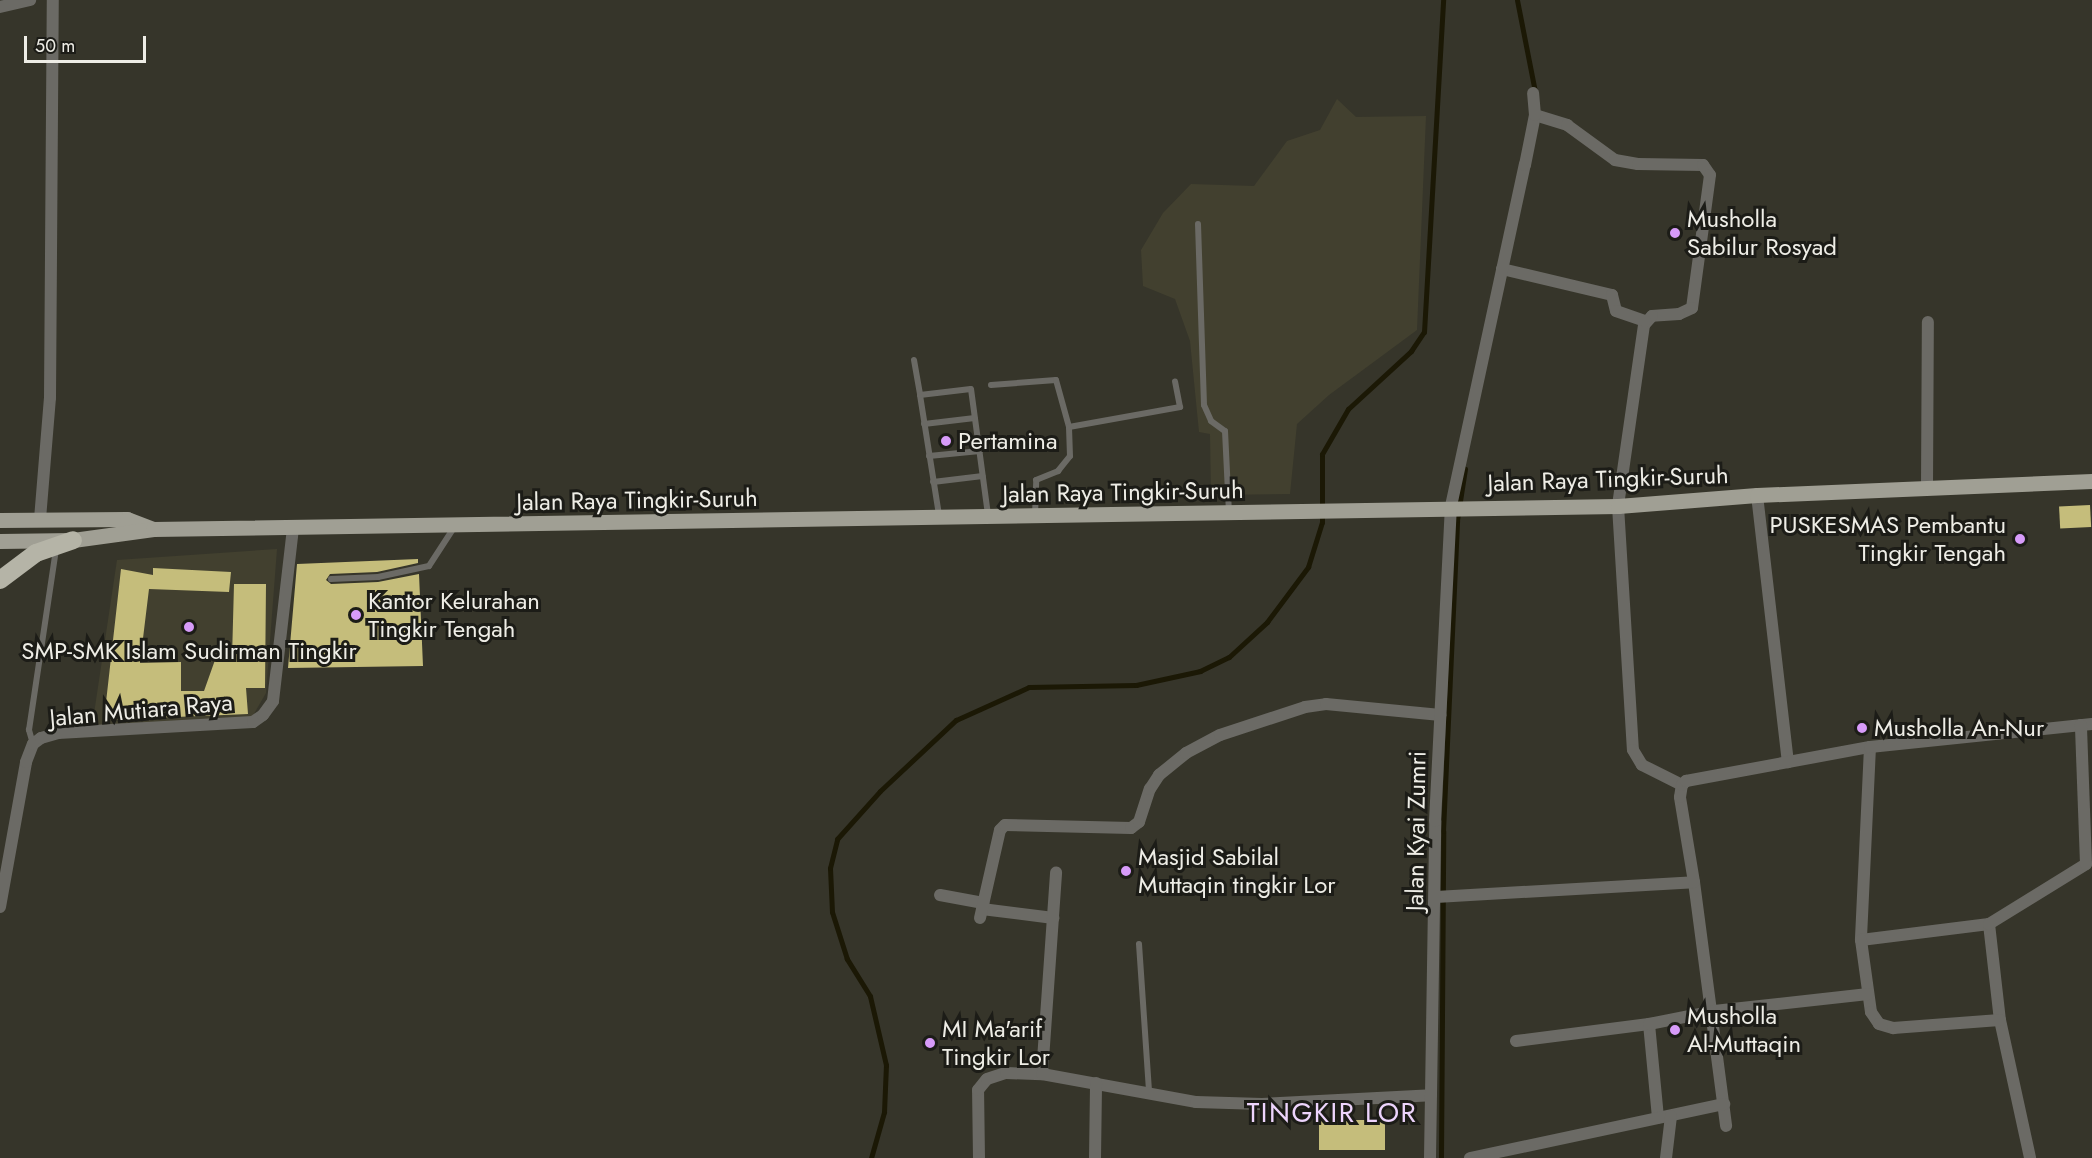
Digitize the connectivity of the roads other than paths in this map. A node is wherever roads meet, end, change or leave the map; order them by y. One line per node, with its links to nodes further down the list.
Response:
1 (30, 0): 3 (street)
2 (53, 0): 30 (street)
3 (0, 7)
4 (1533, 93): 5 (street, Jalan Kyai Zumri)
5 (1538, 115): 7 (street, Jalan Kyai Zumri); 8 (street)
6 (1198, 224): 26 (lane)
7 (1502, 269): 8 (street); 24 (street, Jalan Kyai Zumri)
8 (1645, 321): 25 (street)
9 (1928, 322): 22 (street)
10 (914, 360): 13 (lane)
11 (1175, 381): 16 (lane)
12 (991, 385): 16 (lane)
13 (920, 395): 14 (lane); 15 (lane)
14 (975, 418): 15 (lane); 17 (lane)
15 (924, 424): 18 (lane)
16 (1068, 427): 27 (lane)
17 (980, 451): 18 (lane); 19 (lane)
18 (929, 456): 21 (lane)
19 (983, 476): 21 (lane); 28 (lane)
20 (2092, 481): 22 (main road, Jalan Raya Tingkir-Suruh)
21 (933, 482): 29 (lane)
22 (1927, 487): 23 (main road, Jalan Raya Tingkir-Suruh)
23 (1757, 495): 25 (main road, Jalan Raya Tingkir-Suruh); 43 (street)
24 (1453, 506): 25 (main road, Jalan Raya Tingkir-Suruh); 26 (main road, Jalan Raya Tingkir-Suruh); 39 (street, Jalan Kyai Zumri)
25 (1618, 506): 44 (street)
26 (1229, 513): 27 (main road, Jalan Raya Tingkir-Suruh)
27 (1035, 516): 28 (main road, Jalan Raya Tingkir-Suruh)
28 (988, 517): 29 (main road, Jalan Raya Tingkir-Suruh)
29 (939, 518): 32 (main road, Jalan Raya Tingkir-Suruh)
30 (40, 519): 31 (main road, Jalan Raya Tingkir-Suruh); 34 (main road, Jalan Raya Tingkir-Suruh)
31 (0, 520)
32 (455, 525): 33 (main road, Jalan Raya Tingkir-Suruh); 37 (lane)
33 (293, 528): 34 (main road, Jalan Raya Tingkir-Suruh); 41 (street, Jalan Mutiara Raya)
34 (153, 530): 36 (main road, Jalan Raya Tingkir-Suruh)
35 (0, 541): 36 (main road, Jalan Raya Tingkir-Suruh)
36 (65, 543): 38 (highway); 41 (lane)
37 (331, 579)
38 (0, 580)
39 (1440, 715): 48 (street, Jalan Kyai Zumri); 50 (street)
40 (2087, 725): 42 (street); 52 (street)
41 (33, 744): 49 (street, Jalan Mutiara Raya)
42 (1870, 747): 43 (street); 53 (street)
43 (1788, 762): 44 (street)
44 (1682, 785): 46 (street)
45 (1056, 872): 51 (street)
46 (1694, 882): 48 (street); 56 (street)
47 (940, 895): 50 (street)
48 (1437, 897): 63 (street, Jalan Kyai Zumri)
49 (0, 907)
50 (982, 910): 51 (street)
51 (1053, 918): 60 (street)
52 (1989, 924): 53 (street); 57 (street)
53 (1861, 940): 55 (street)
54 (1139, 944): 62 (lane)
55 (1868, 994): 56 (street); 57 (street)
56 (1714, 1011): 58 (street); 64 (street)
57 (2000, 1020): 72 (street)
58 (1649, 1024): 59 (street); 65 (street)
59 (1516, 1041)
60 (1042, 1074): 61 (street); 68 (street)
61 (1096, 1083): 62 (street); 69 (street)
62 (1149, 1091): 63 (street)
63 (1431, 1095): 67 (street, Jalan Kyai Zumri)
64 (1724, 1104): 65 (street); 66 (street)
65 (1665, 1117): 70 (street); 71 (street)
66 (1726, 1126)
67 (1431, 1157)
68 (979, 1158)
69 (1095, 1158)
70 (1470, 1158)
71 (1666, 1158)
72 (2030, 1158)

